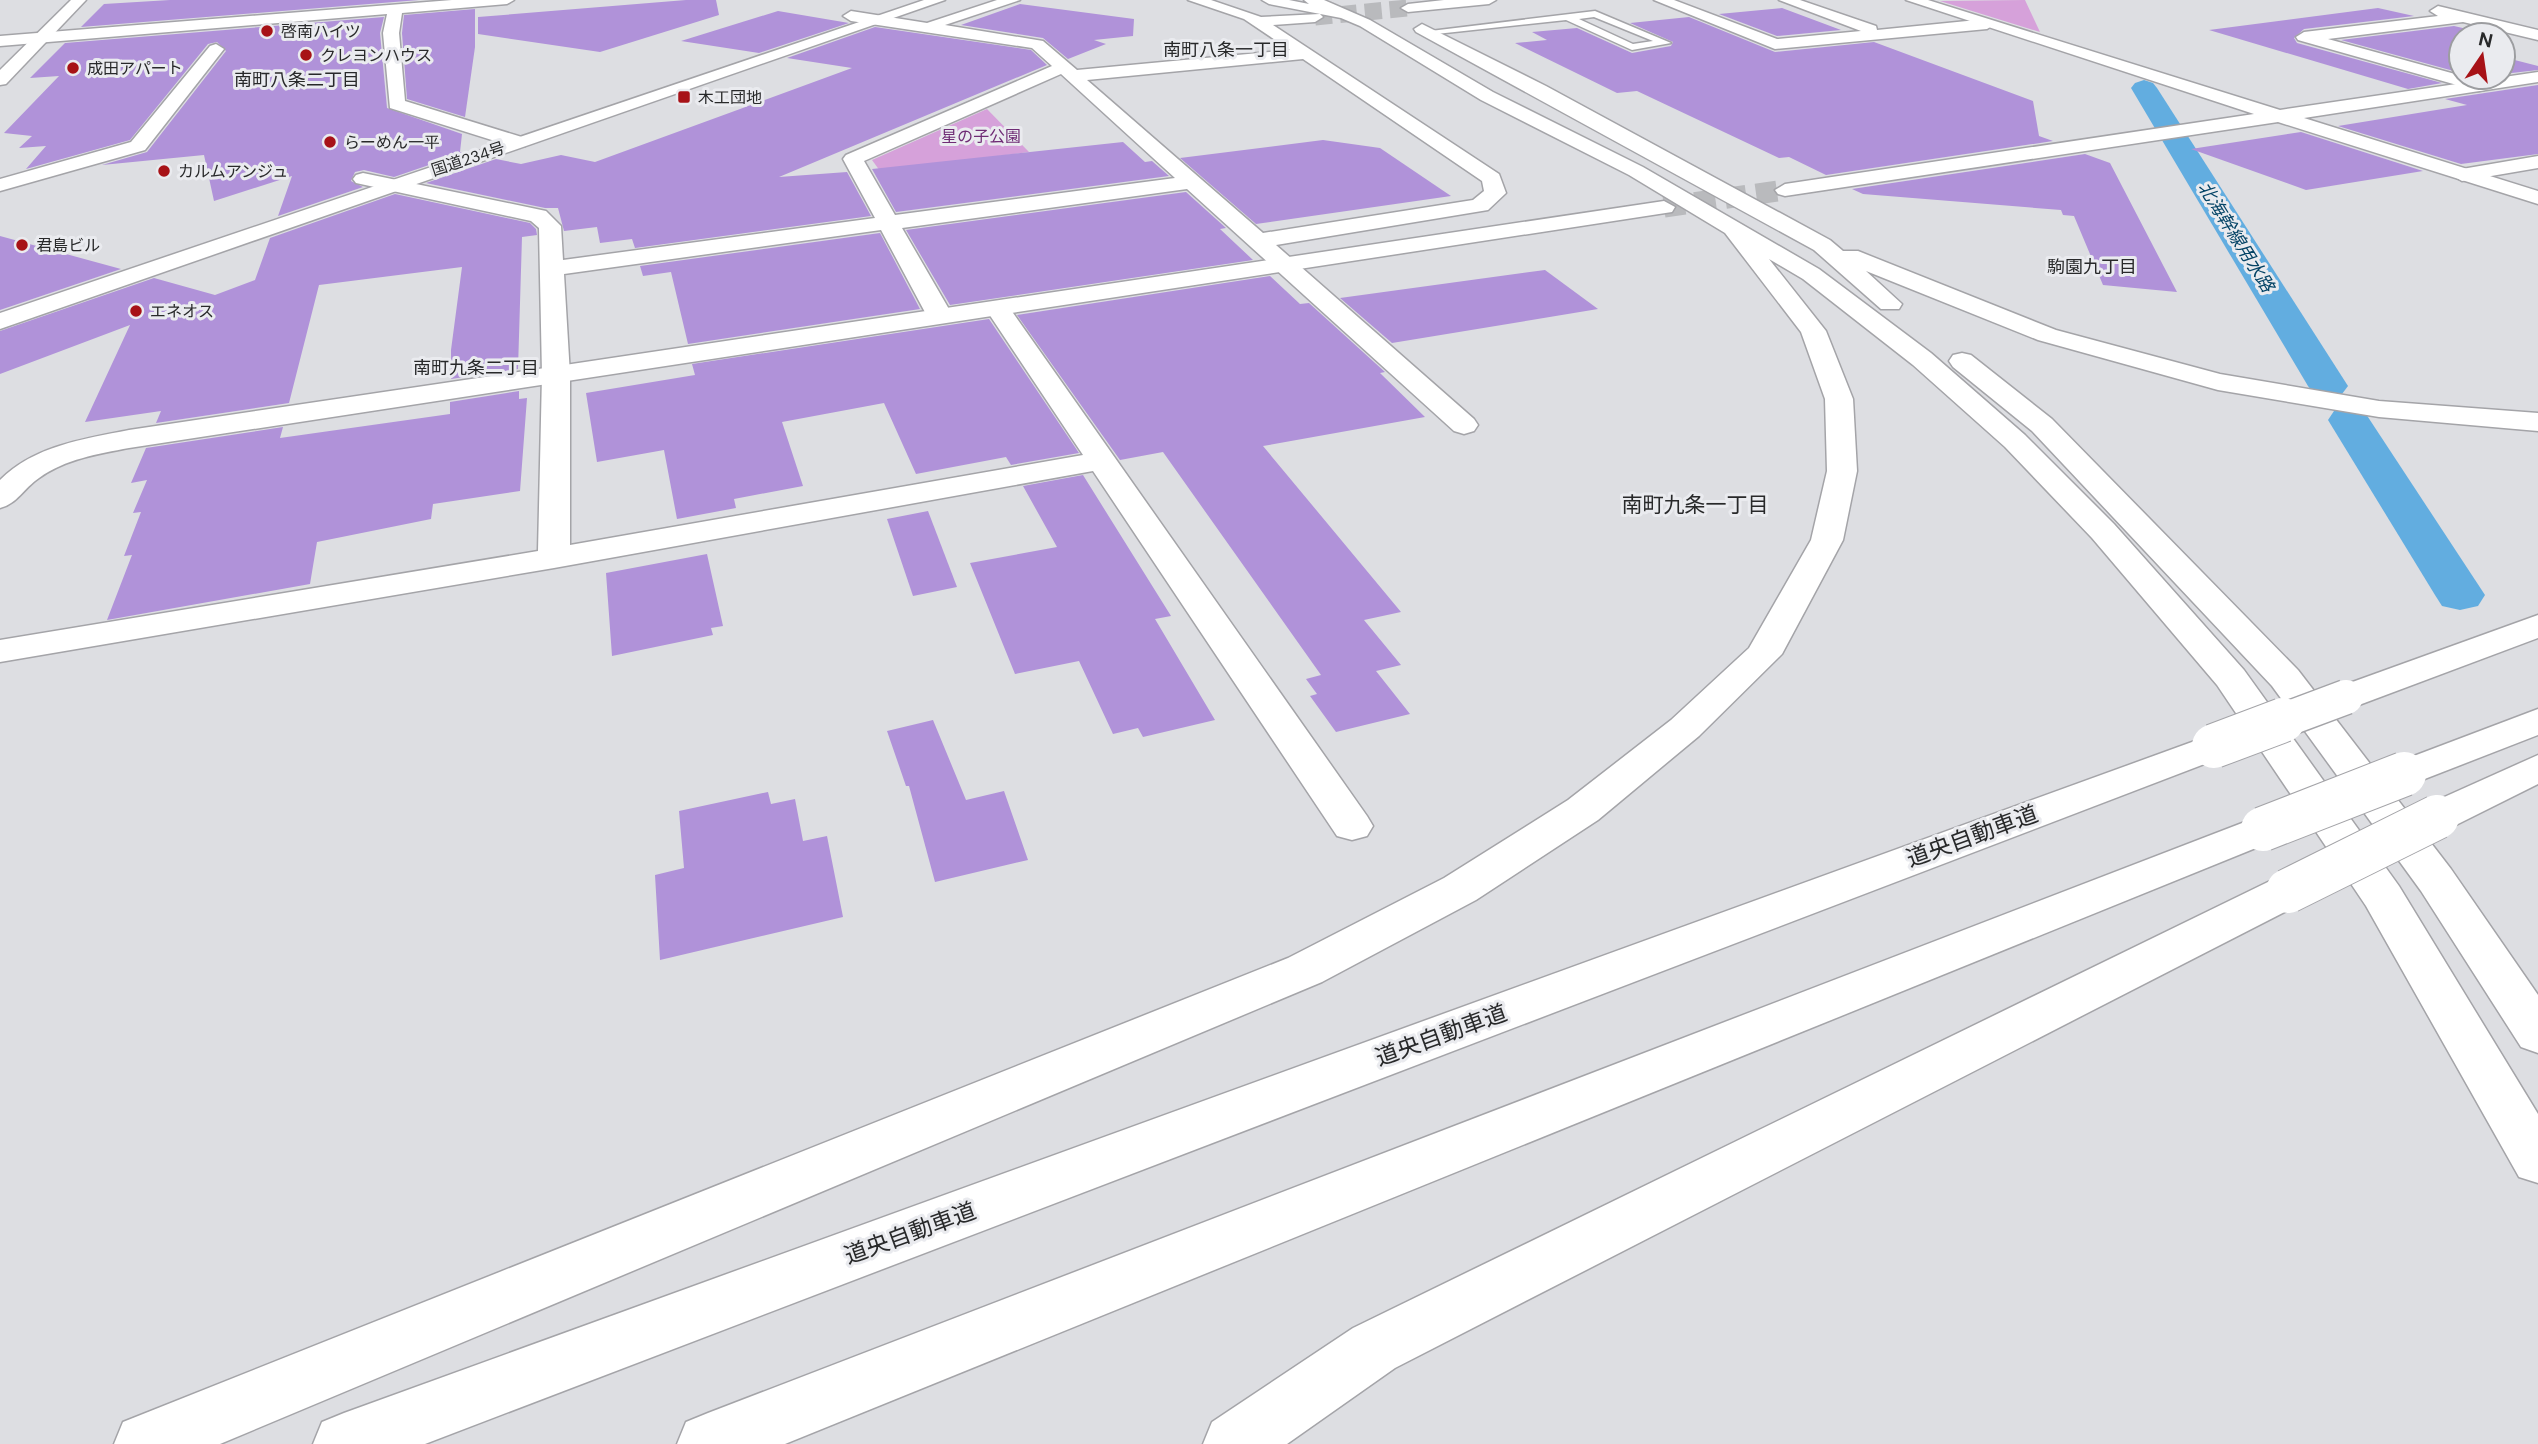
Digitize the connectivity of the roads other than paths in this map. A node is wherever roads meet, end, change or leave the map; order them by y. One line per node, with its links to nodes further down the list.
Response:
1 (79, 0): 35 (main road)
2 (507, 0): 14 (main road)
3 (938, 0): 20 (main road, 国道234号)
4 (960, 0): 20 (main road)
5 (1013, 0): 20 (main road)
6 (1195, 0): 27 (main road)
7 (1269, 0): 28 (main road)
8 (1311, 0): 28 (main road)
9 (1341, 0): 31 (main road)
10 (1489, 0): 18 (main road)
11 (1661, 0): 32 (main road)
12 (1786, 0): 32 (main road)
13 (1913, 0): 29 (main road)
14 (463, 2): 19 (main road)
15 (2413, 5): 25 (main road)
16 (336, 7): 19 (main road); 22 (main road)
17 (211, 8): 30 (main road)
18 (1408, 8)
19 (395, 9): 48 (main road)
20 (915, 11): 21 (main road, 国道234号); 26 (main road); 41 (main road)
21 (851, 16): 26 (main road); 48 (main road, 国道234号)
22 (300, 17): 30 (main road); 33 (main road)
23 (1315, 17): 27 (main road)
24 (1567, 17): 24 (lane); 31 (lane)
25 (2463, 18): 34 (main road); 42 (main road)
26 (878, 20): 49 (main road, 国道234号)
27 (1258, 22): 38 (main road)
28 (1364, 23): 60 (main road)
29 (1987, 24): 32 (main road); 47 (main road)
30 (200, 25): 35 (main road)
31 (1427, 32): 62 (main road)
32 (1880, 32)
33 (293, 34)
34 (2538, 35)
35 (41, 38): 36 (main road); 40 (main road)
36 (0, 41)
37 (189, 51): 54 (main road)
38 (1305, 54): 41 (main road); 61 (main road)
39 (41, 64): 40 (main road)
40 (14, 66): 44 (main road)
41 (1068, 72): 53 (main road); 59 (main road)
42 (2447, 77)
43 (2538, 77): 45 (main road)
44 (0, 80)
45 (2517, 80)
46 (2447, 91): 47 (main road)
47 (2275, 117): 51 (main road); 56 (main road)
48 (493, 136): 49 (main road); 52 (main road, 国道234号)
49 (518, 142): 55 (main road, 国道234号)
50 (2538, 162): 51 (main road)
51 (2462, 175): 57 (main road)
52 (363, 179): 55 (main road); 65 (main road, 国道234号)
53 (1191, 182): 59 (main road); 61 (main road)
54 (0, 185)
55 (388, 186): 64 (main road); 68 (main road, 国道234号)
56 (1785, 190)
57 (2538, 198)
58 (1664, 208): 63 (main road)
59 (890, 224): 64 (main road); 67 (main road)
60 (1732, 227): 81 (main road); 82 (main road)
61 (1256, 241): 63 (main road)
62 (1822, 245): 70 (main road); 80 (main road)
63 (1284, 265): 66 (main road); 71 (main road)
64 (553, 268): 69 (main road)
65 (78, 273)
66 (997, 308): 67 (main road); 72 (main road)
67 (940, 316): 69 (main road)
68 (0, 321)
69 (556, 374): 73 (main road); 74 (main road)
70 (2538, 422)
71 (1464, 425)
72 (1103, 460): 74 (main road); 79 (main road)
73 (0, 499)
74 (554, 558): 76 (main road)
75 (2538, 626): 83 (main road, 道央自動車道, bridge)
76 (0, 651)
77 (2538, 721): 84 (main road, bridge)
78 (2538, 768): 85 (main road, bridge)
79 (1352, 826)
80 (2538, 1034)
81 (2538, 1161)
82 (145, 1444)
83 (344, 1444)
84 (708, 1444)
85 (1234, 1444)

